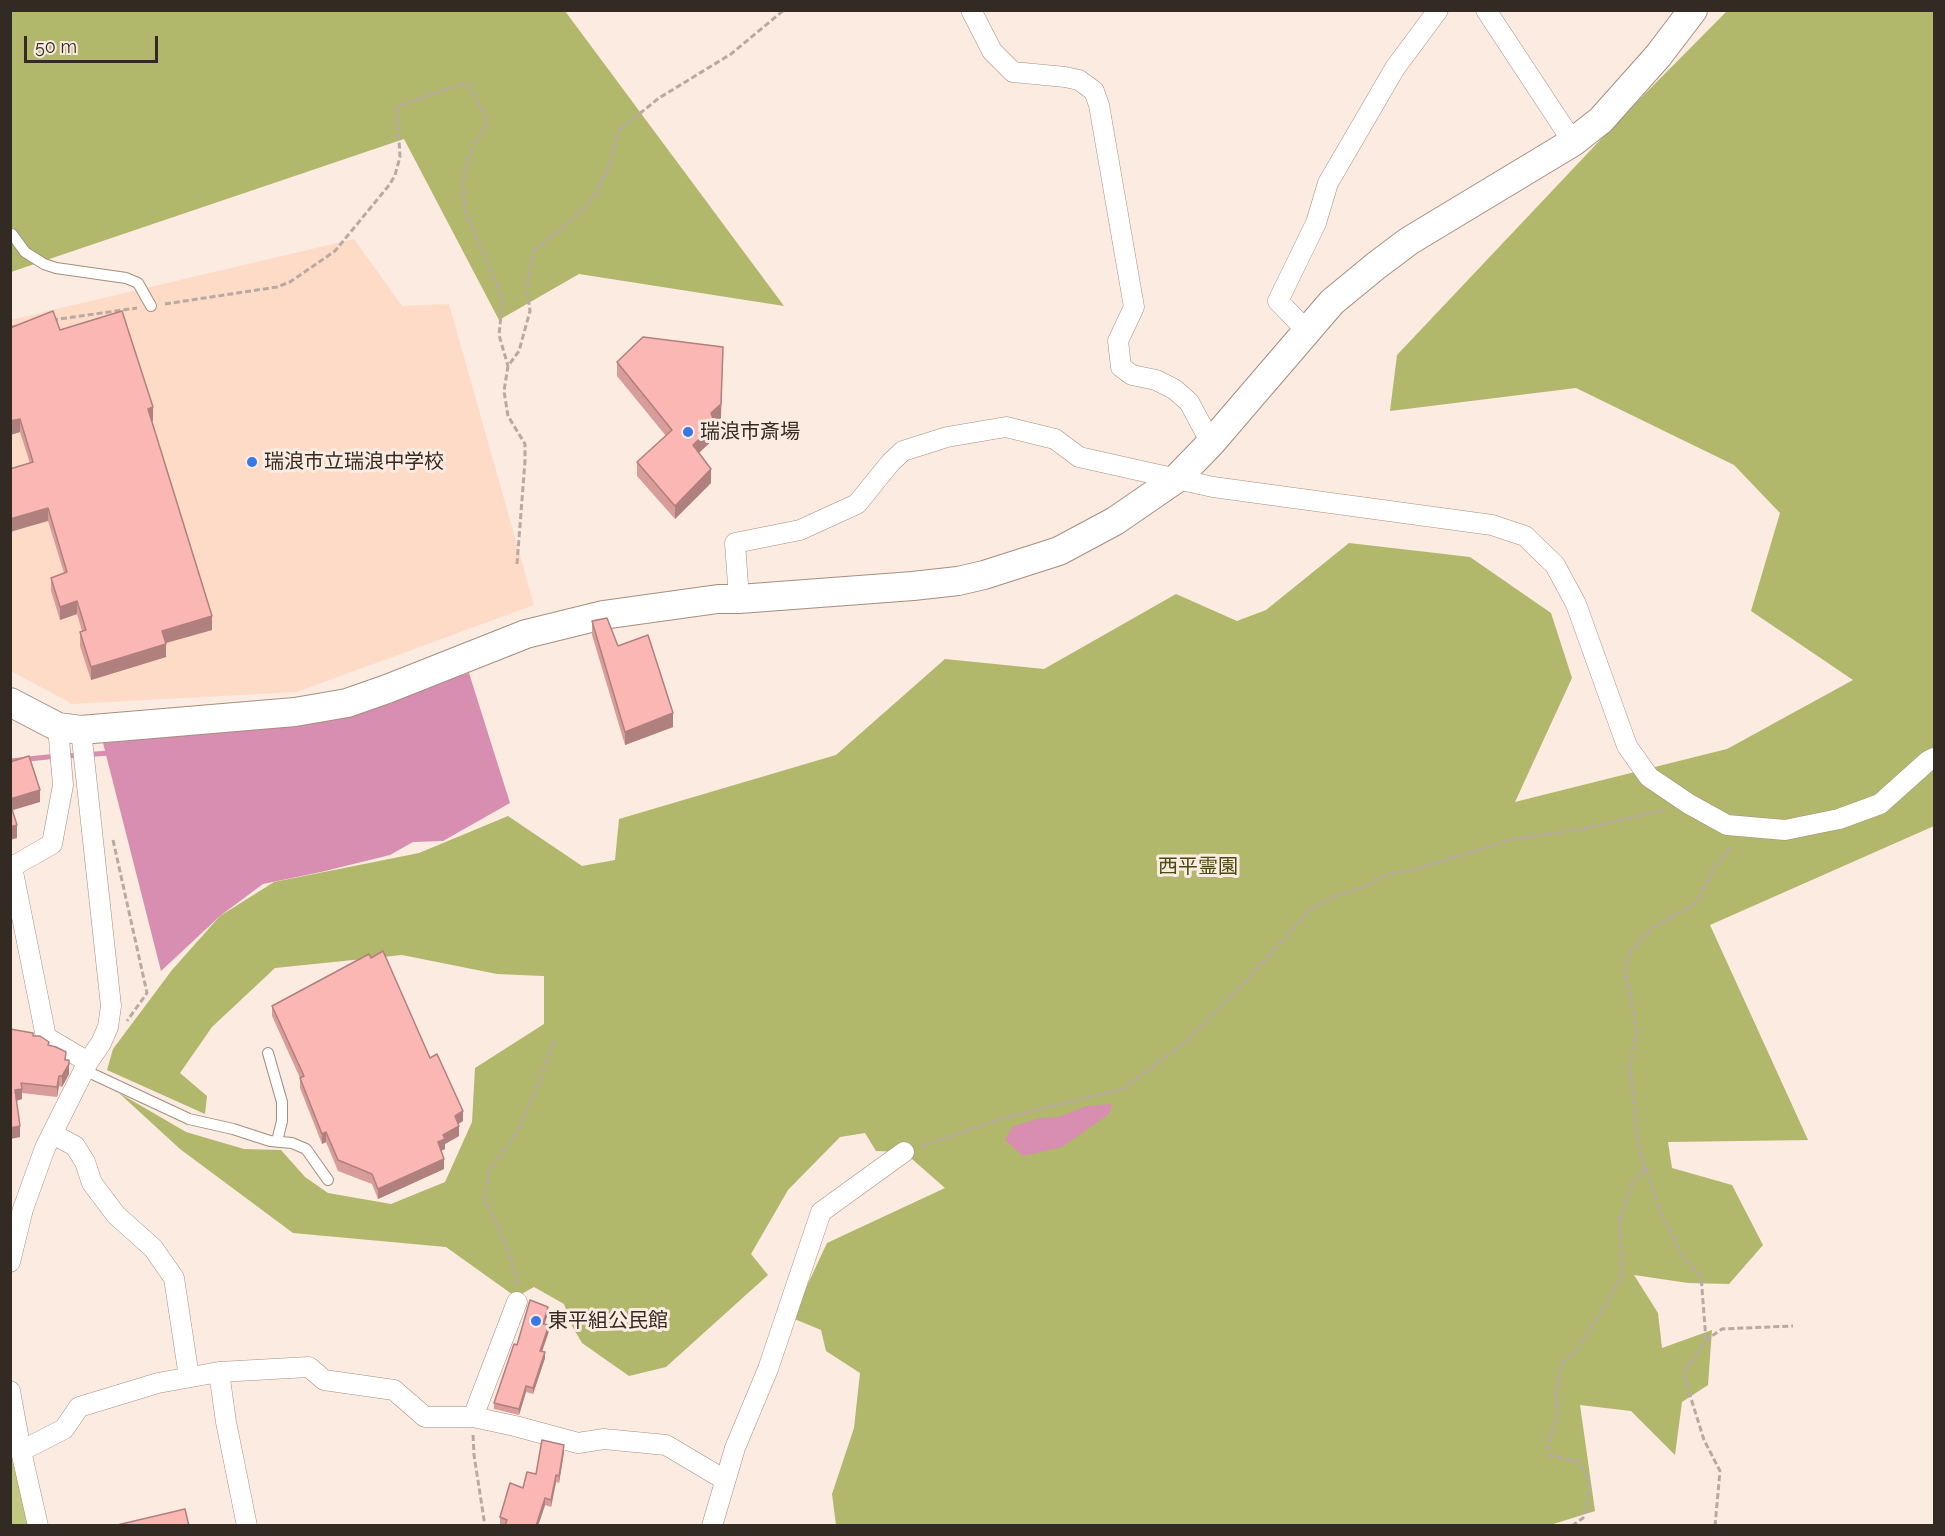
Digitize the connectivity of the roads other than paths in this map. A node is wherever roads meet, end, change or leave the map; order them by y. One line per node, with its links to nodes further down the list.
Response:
1 (971, 10): 9 (street)
2 (1438, 10): 8 (street)
3 (1486, 10): 5 (street)
4 (1693, 10): 5 (street)
5 (1573, 142): 8 (street)
6 (12, 234): 7 (lane)
7 (151, 306)
8 (1307, 331): 9 (street)
9 (1211, 443): 10 (street)
10 (1176, 479): 11 (street); 11 (street); 14 (street)
11 (740, 599): 13 (street)
12 (10, 702): 13 (street)
13 (69, 729): 15 (street); 17 (street)
14 (1935, 758)
15 (11, 867): 17 (street)
16 (268, 1053): 19 (lane)
17 (86, 1066): 18 (street); 19 (lane)
18 (54, 1131): 22 (street); 25 (street)
19 (277, 1142): 21 (lane)
20 (904, 1152): 29 (street)
21 (328, 1180)
22 (10, 1262)
23 (517, 1302): 27 (street)
24 (219, 1372): 25 (street); 27 (street); 31 (street)
25 (189, 1377): 28 (street)
26 (10, 1390): 28 (street)
27 (473, 1418): 29 (street)
28 (21, 1451): 30 (street)
29 (725, 1480): 32 (street)
30 (38, 1526)
31 (247, 1526)
32 (712, 1526)

